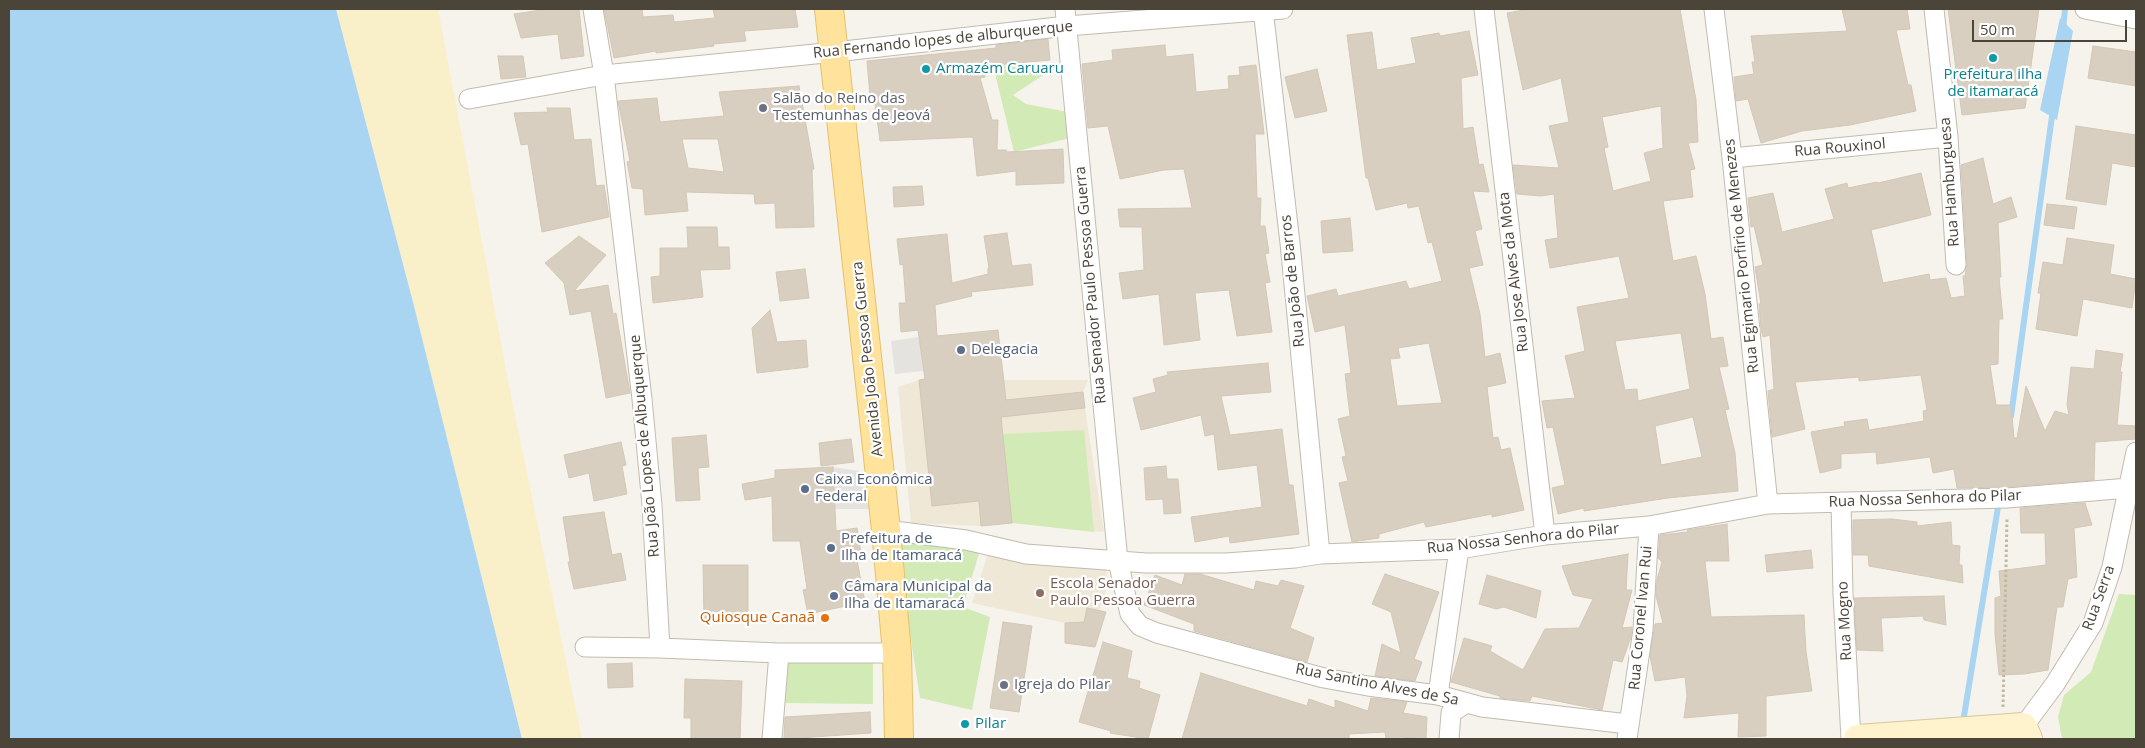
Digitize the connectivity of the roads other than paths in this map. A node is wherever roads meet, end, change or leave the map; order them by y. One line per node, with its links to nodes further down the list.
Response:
1 (593, 9): 12 (street, Rua João Lopes de Albuquerque)
2 (828, 9): 11 (main road, Avenida João Pessoa Guerra)
3 (1283, 9): 8 (street, Rua Fernando lopes de alburquerque)
4 (1484, 9): 23 (street, Rua Jose Alves da Mota)
5 (1714, 9): 15 (street, Rua Egimario Porfirio de Menezes)
6 (1934, 9): 14 (street, Rua Hamburguesa)
7 (2085, 9): 10 (street)
8 (1263, 10): 9 (street, Rua Fernando lopes de alburquerque); 25 (street, Rua João de Barros)
9 (1066, 17): 11 (street, Rua Fernando lopes de alburquerque); 26 (street, Rua Senador Paulo Pessoa Guerra)
10 (2136, 19)
11 (834, 52): 12 (street, Rua Fernando lopes de alburquerque); 22 (main road, Avenida João Pessoa Guerra)
12 (604, 75): 13 (street, Rua Fernando lopes de alburquerque); 28 (street, Rua João Lopes de Albuquerque)
13 (468, 99)
14 (1948, 138): 15 (street, Rua Rouxinol); 16 (street, Rua Hamburguesa)
15 (1732, 158): 20 (street, Rua Egimario Porfirio de Menezes)
16 (1956, 266)
17 (2136, 452): 18 (street, Rua Serra)
18 (2129, 488): 19 (street, Rua Nossa Senhora do Pilar); 34 (street, Rua Serra)
19 (1841, 502): 20 (street, Rua Nossa Senhora do Pilar); 39 (street, Rua Mogno)
20 (1768, 504): 21 (street, Rua Nossa Senhora do Pilar)
21 (1649, 526): 23 (street, Rua Nossa Senhora do Pilar); 33 (street, Rua Coronel Ivan Rui)
22 (886, 530): 26 (street, Rua Nossa Senhora do Pilar); 30 (main road, Avenida João Pessoa Guerra)
23 (1545, 535): 24 (street, Rua Nossa Senhora do Pilar)
24 (1459, 549): 25 (street, Rua Nossa Senhora do Pilar); 31 (street)
25 (1320, 554): 26 (street, Rua Nossa Senhora do Pilar)
26 (1118, 561): 31 (street, Rua Santino Alves de Sa)
27 (585, 647): 28 (street)
28 (660, 648): 29 (street)
29 (779, 653): 30 (street); 36 (street)
30 (897, 653): 37 (main road, Avenida João Pessoa Guerra)
31 (1438, 695): 32 (street, Rua Santino Alves de Sa)
32 (1466, 703): 33 (street, Rua Santino Alves de Sa); 38 (street)
33 (1628, 731)
34 (2018, 731): 35 (street)
35 (1938, 736): 40 (street)
36 (772, 739)
37 (899, 739)
38 (1450, 739)
39 (1851, 739)
40 (1858, 739)

